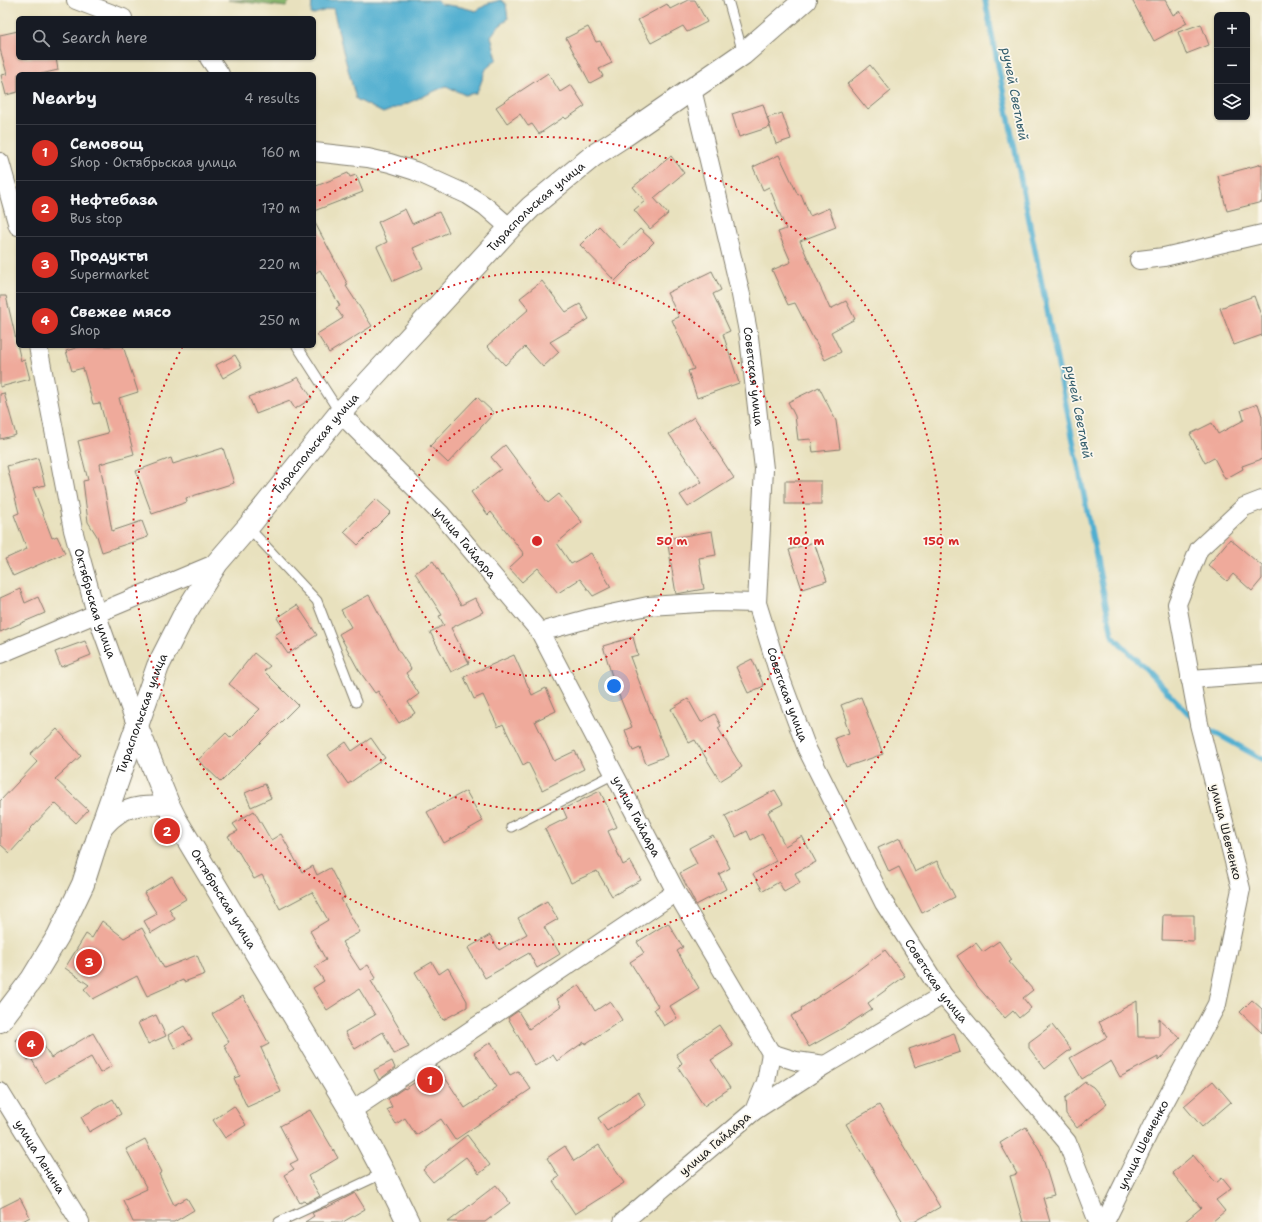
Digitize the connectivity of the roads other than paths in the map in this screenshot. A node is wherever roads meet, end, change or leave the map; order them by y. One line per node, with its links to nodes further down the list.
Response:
1 (76, 0): 4 (street)
2 (728, 0): 5 (lane)
3 (805, 0): 5 (street, Тираспольская улица)
4 (118, 16)
5 (743, 54): 8 (street, Тираспольская улица)
6 (210, 60): 7 (street)
7 (218, 72)
8 (692, 89): 12 (street, Тираспольская улица); 21 (street, Советская улица)
9 (316, 152): 12 (street)
10 (0, 162): 11 (street)
11 (16, 219)
12 (510, 228): 17 (street, Тираспольская улица)
13 (1262, 234): 14 (street)
14 (1139, 260)
15 (38, 348): 22 (street, Октябрьская улица)
16 (299, 348): 17 (lane)
17 (340, 413): 19 (street, Тираспольская улица); 23 (street, улица Гайдара)
18 (1262, 500): 26 (street, улица Шевченко)
19 (248, 527): 20 (street, Тираспольская улица); 27 (lane)
20 (217, 563): 22 (street); 28 (street, Тираспольская улица)
21 (757, 602): 23 (street); 34 (street, Советская улица)
22 (96, 613): 24 (street); 28 (street, Октябрьская улица)
23 (540, 632): 29 (street, улица Гайдара)
24 (0, 654)
25 (1262, 674): 26 (street)
26 (1190, 679): 47 (street, улица Шевченко)
27 (356, 702)
28 (137, 727): 30 (street, Октябрьская улица); 32 (street, Тираспольская улица)
29 (614, 774): 31 (lane); 33 (street, улица Гайдара)
30 (169, 806): 32 (street); 40 (street, Октябрьская улица)
31 (511, 827)
32 (99, 834): 35 (street, Тираспольская улица)
33 (676, 892): 36 (street, улица Гайдара); 40 (street)
34 (943, 995): 37 (street); 46 (street, Советская улица)
35 (0, 1021)
36 (771, 1053): 37 (street); 39 (street, улица Гайдара)
37 (825, 1065): 39 (street)
38 (0, 1092): 42 (street, улица Ленина)
39 (754, 1110): 45 (street, улица Гайдара)
40 (351, 1111): 41 (street, Октябрьская улица)
41 (384, 1173): 43 (lane); 44 (street, Октябрьская улица)
42 (80, 1222)
43 (279, 1222)
44 (408, 1222)
45 (623, 1222)
46 (1098, 1222)
47 (1105, 1222)

